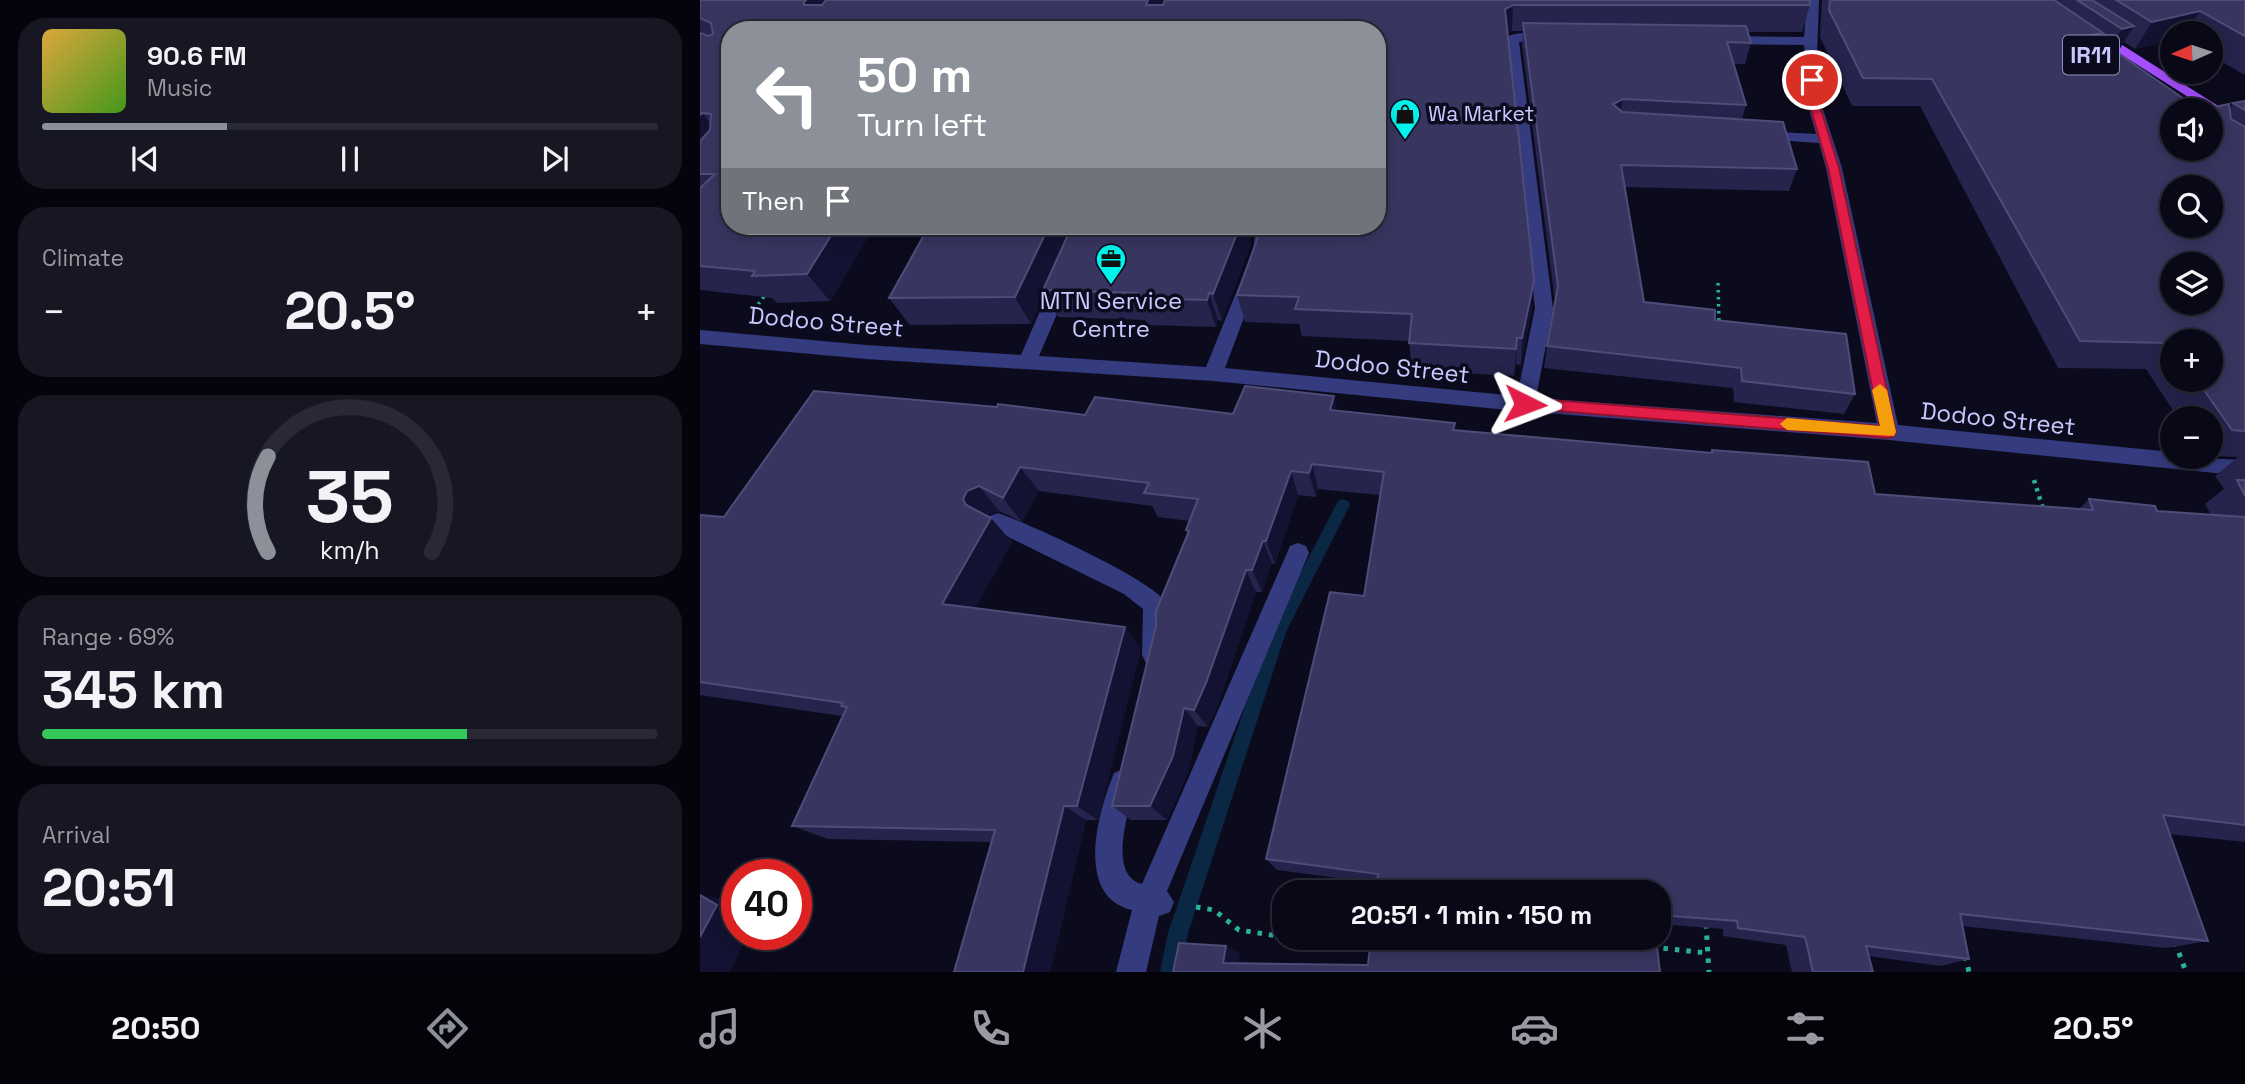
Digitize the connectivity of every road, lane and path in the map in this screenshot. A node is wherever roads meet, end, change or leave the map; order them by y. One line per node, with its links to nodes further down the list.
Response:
1 (1809, 1): 5 (street)
2 (2081, 23): 6 (main road, IR11)
3 (1570, 38): 18 (street)
4 (1702, 40): 5 (street)
5 (1811, 41): 8 (street)
6 (2245, 129)
7 (1742, 134): 8 (street)
8 (1824, 139): 19 (street)
9 (1263, 235): 17 (street)
10 (1070, 263): 16 (street)
11 (1718, 283): 13 (path)
12 (771, 288): 15 (path)
13 (1719, 324)
14 (700, 337): 15 (street, Dodoo Street)
15 (732, 338): 16 (street, Dodoo Street)
16 (1027, 362): 17 (street, Dodoo Street)
17 (1213, 374): 18 (street, Dodoo Street)
18 (1525, 404): 19 (street, Dodoo Street)
19 (1889, 432): 20 (street, Dodoo Street)
20 (2024, 446): 21 (street, Dodoo Street); 23 (path)
21 (2245, 468)
22 (998, 522): 25 (street)
23 (2047, 523)
24 (1298, 553): 27 (street)
25 (1150, 672)
26 (1128, 763): 27 (street)
27 (1155, 901): 35 (street)
28 (1214, 910): 31 (path)
29 (1706, 913): 34 (path)
30 (2172, 933): 38 (path)
31 (1272, 935)
32 (1962, 945): 37 (path)
33 (1671, 949): 34 (path)
34 (1708, 953): 36 (path)
35 (1131, 972)
36 (1709, 972)
37 (1969, 972)
38 (2186, 972)

